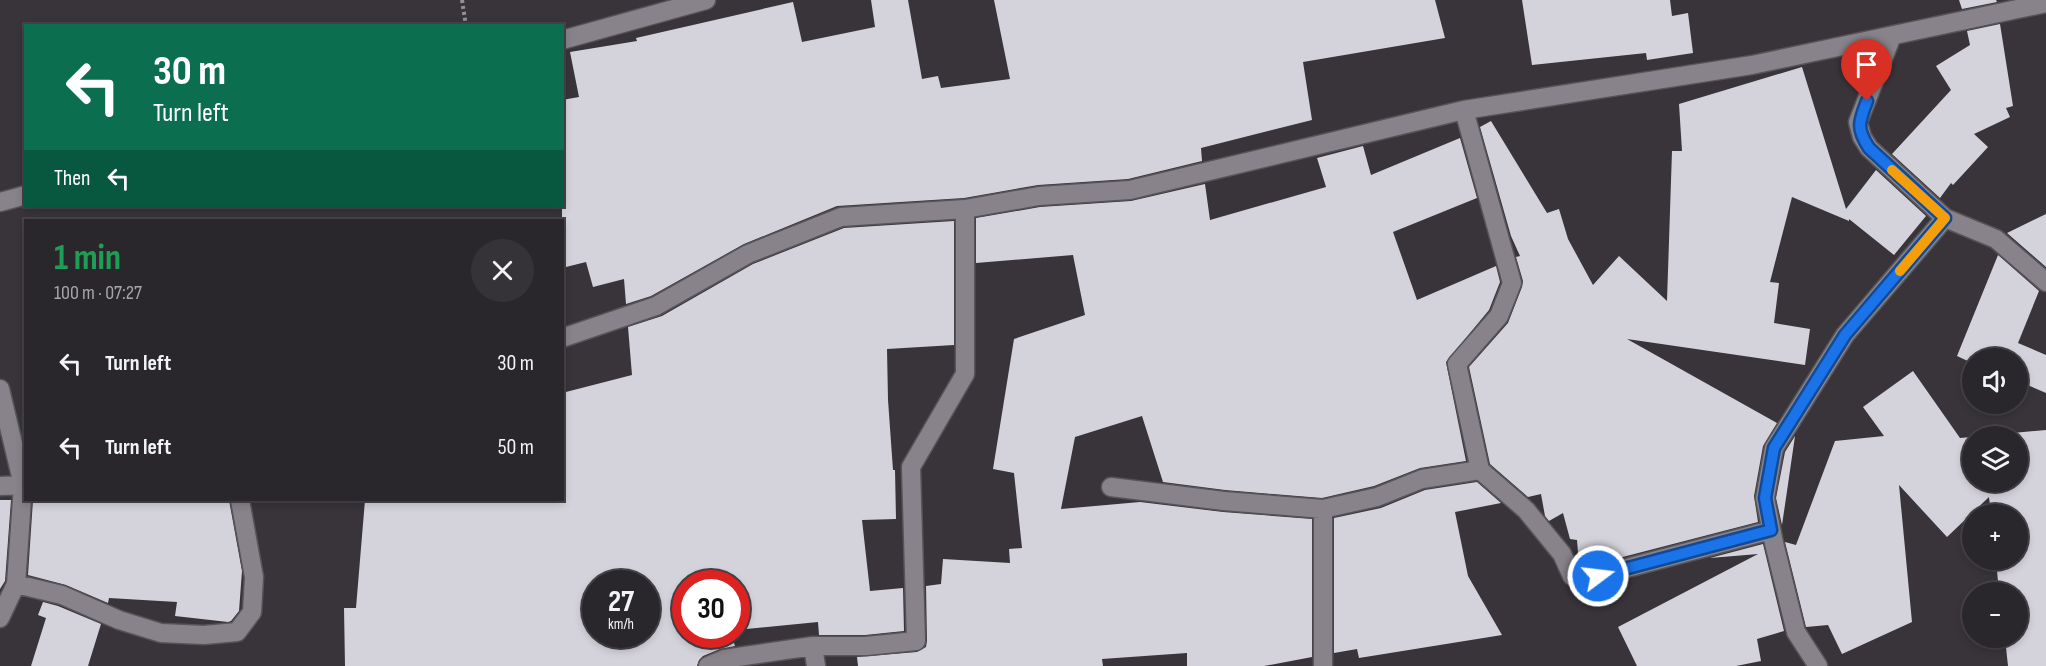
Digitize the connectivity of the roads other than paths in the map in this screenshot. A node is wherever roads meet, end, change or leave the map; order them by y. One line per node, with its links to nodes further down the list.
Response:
1 (706, 0): 4 (street)
2 (2046, 3): 3 (street)
3 (1892, 36): 5 (street); 9 (street)
4 (564, 39)
5 (1464, 110): 8 (street); 13 (street)
6 (24, 196): 7 (street)
7 (0, 202)
8 (965, 208): 11 (street); 22 (street)
9 (1945, 218): 10 (street); 19 (street)
10 (2046, 282)
11 (564, 337)
12 (0, 388): 14 (street)
13 (1480, 470): 18 (street); 19 (street)
14 (24, 485): 15 (street); 20 (street)
15 (0, 486)
16 (1111, 487): 18 (street)
17 (240, 501): 20 (street)
18 (1323, 509): 25 (street)
19 (1771, 530): 26 (street)
20 (16, 584): 21 (street)
21 (0, 618)
22 (813, 646): 23 (street); 24 (street)
23 (708, 666)
24 (816, 666)
25 (1323, 666)
26 (1818, 666)

